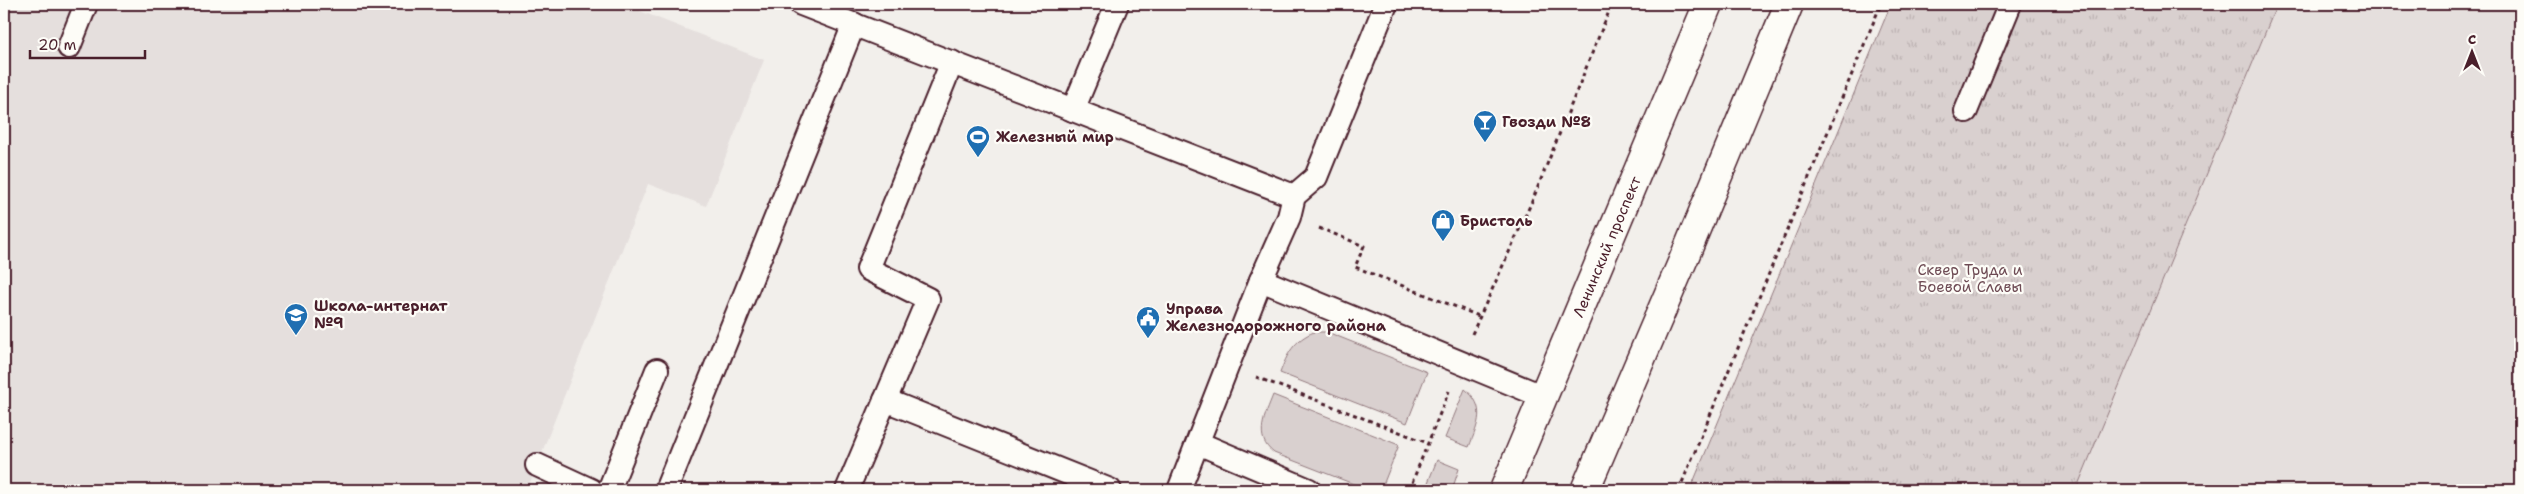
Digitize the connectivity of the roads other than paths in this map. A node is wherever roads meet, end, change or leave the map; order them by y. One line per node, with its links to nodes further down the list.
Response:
1 (86, 4): 9 (lane)
2 (801, 4): 8 (lane)
3 (1117, 4): 11 (lane)
4 (1386, 4): 13 (lane)
5 (1708, 4): 16 (main road, Ленинский проспект)
6 (1789, 4): 28 (main road)
7 (2010, 4): 12 (lane)
8 (848, 16): 10 (lane); 22 (lane)
9 (69, 47)
10 (952, 62): 11 (lane); 17 (lane)
11 (1074, 110): 13 (lane)
12 (1966, 110)
13 (1291, 206): 14 (lane)
14 (1261, 280): 16 (lane); 18 (lane)
15 (657, 370): 21 (lane)
16 (1544, 397): 27 (main road, Ленинский проспект)
17 (885, 400): 23 (lane); 24 (lane)
18 (1198, 443): 25 (lane); 26 (lane)
19 (537, 465): 20 (lane)
20 (592, 490)
21 (609, 490)
22 (666, 490)
23 (847, 490)
24 (1110, 490)
25 (1179, 490)
26 (1310, 490)
27 (1504, 490)
28 (1585, 490)

